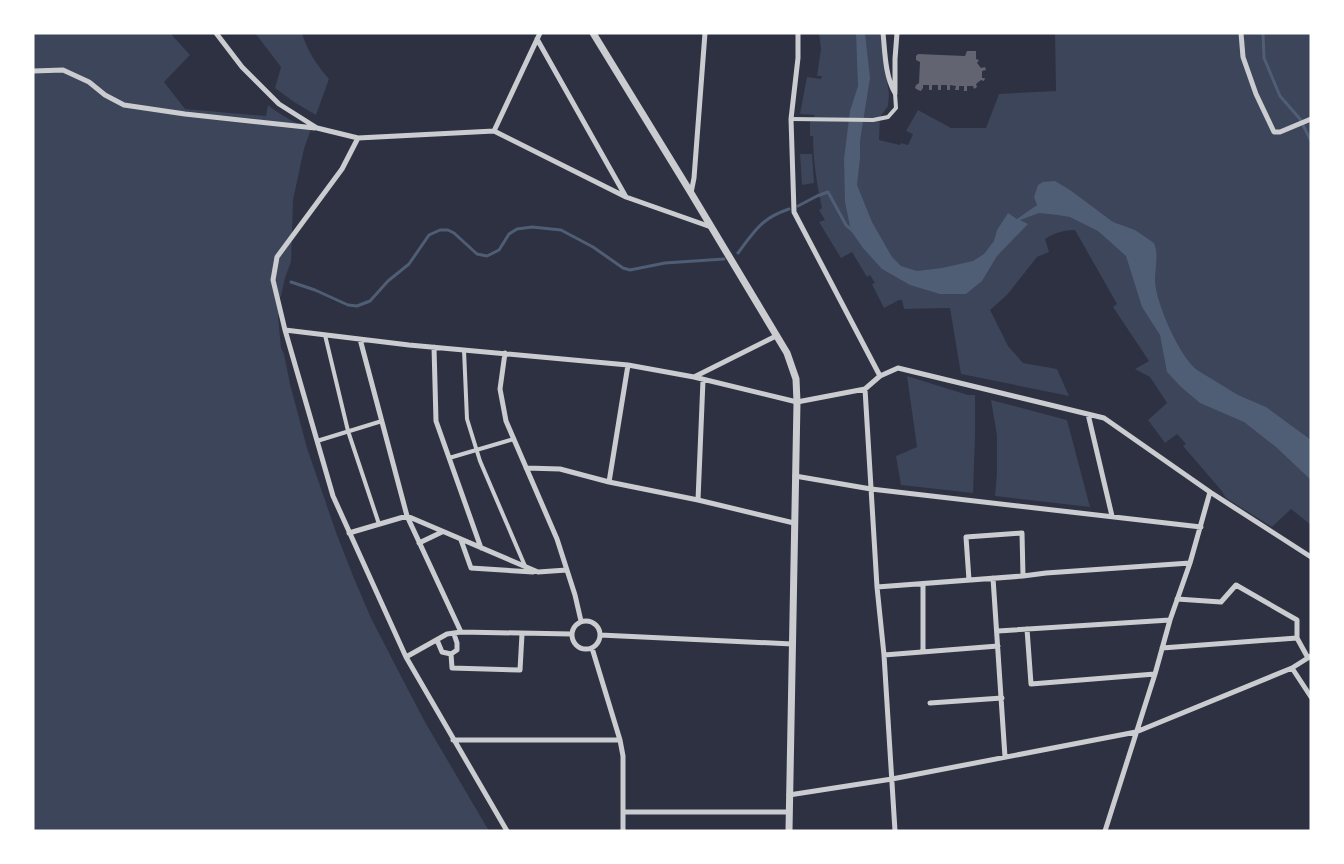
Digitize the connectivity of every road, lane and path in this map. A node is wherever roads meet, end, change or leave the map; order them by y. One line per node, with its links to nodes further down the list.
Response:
1 (216, 33): 13 (street)
2 (593, 33): 16 (street)
3 (705, 33): 16 (street)
4 (798, 33): 11 (street)
5 (883, 33): 10 (street)
6 (897, 33): 10 (street)
7 (1241, 33): 12 (street)
8 (538, 36): 14 (street); 17 (street)
9 (33, 71): 13 (street)
10 (896, 93): 11 (street)
11 (794, 119): 27 (street)
12 (1311, 119)
13 (317, 128): 15 (street)
14 (494, 131): 15 (street); 17 (street)
15 (358, 138): 19 (street)
16 (692, 193): 18 (street)
17 (626, 197): 18 (street)
18 (711, 227): 21 (street)
19 (285, 330): 20 (street); 36 (street)
20 (325, 335): 22 (street); 34 (street)
21 (776, 336): 28 (street); 31 (street)
22 (360, 339): 23 (street); 33 (street)
23 (434, 347): 24 (street); 38 (street)
24 (464, 350): 25 (street); 37 (street)
25 (505, 353): 26 (street); 35 (street)
26 (628, 365): 28 (street); 41 (street)
27 (880, 376): 30 (street); 32 (street)
28 (694, 377): 29 (street)
29 (703, 380): 31 (street); 44 (street)
30 (864, 389): 31 (street); 42 (street)
31 (796, 402): 40 (street)
32 (1088, 414): 43 (street); 46 (street)
33 (382, 421): 34 (street); 45 (street)
34 (348, 431): 36 (street); 48 (street)
35 (514, 439): 37 (street); 39 (street)
36 (317, 441): 51 (street)
37 (477, 450): 38 (street); 57 (street)
38 (449, 458): 54 (street)
39 (526, 468): 41 (street); 58 (street)
40 (795, 476): 42 (street); 47 (street)
41 (609, 482): 44 (street)
42 (871, 489): 46 (street); 64 (street)
43 (1210, 492): 49 (street); 55 (street)
44 (698, 500): 47 (street)
45 (407, 516): 48 (street); 50 (street); 53 (street)
46 (1112, 516): 49 (street)
47 (794, 523): 76 (street)
48 (379, 525): 51 (street)
49 (1200, 527): 56 (street)
50 (442, 532): 52 (street); 53 (street)
51 (349, 533): 83 (street)
52 (461, 540): 54 (street); 59 (street)
53 (420, 543): 70 (street)
54 (481, 548): 57 (street)
55 (1311, 557)
56 (1190, 563): 60 (street); 65 (street)
57 (525, 567): 59 (street)
58 (567, 570): 59 (street); 67 (street)
59 (538, 572)
60 (1023, 576): 61 (street); 62 (street)
61 (993, 578): 62 (street); 69 (street)
62 (969, 580): 63 (street)
63 (923, 584): 64 (street); 80 (street)
64 (877, 587): 82 (street)
65 (1178, 599): 66 (street); 74 (street)
66 (1170, 620): 68 (street); 79 (street)
67 (581, 621): 72 (street); 73 (street)
68 (1027, 629): 69 (street); 86 (street)
69 (998, 631): 77 (street)
70 (458, 633): 71 (street); 75 (street); 81 (street)
71 (522, 634): 72 (street); 81 (street)
72 (571, 634): 78 (street)
73 (600, 635): 76 (street); 78 (street)
74 (1297, 638): 79 (street); 84 (street)
75 (437, 640): 81 (street); 83 (street)
76 (792, 644): 95 (street)
77 (998, 646): 80 (street); 88 (street)
78 (592, 648): 92 (street)
79 (1162, 648): 86 (street)
80 (923, 652): 82 (street)
81 (451, 654)
82 (884, 655): 94 (street)
83 (406, 657): 91 (street)
84 (1309, 657): 85 (street)
85 (1292, 668): 87 (street); 90 (street)
86 (1155, 674): 90 (street)
87 (1311, 697)
88 (1002, 698): 89 (street); 93 (street)
89 (930, 703)
90 (1136, 732): 93 (street); 102 (street)
91 (453, 740): 92 (street); 98 (street)
92 (620, 740): 96 (street)
93 (1005, 757): 94 (street)
94 (891, 778): 95 (street); 101 (street)
95 (789, 795): 97 (street)
96 (623, 812): 97 (street); 99 (street)
97 (789, 812): 100 (street)
98 (507, 831)
99 (623, 831)
100 (789, 831)
101 (895, 831)
102 (1105, 831)

